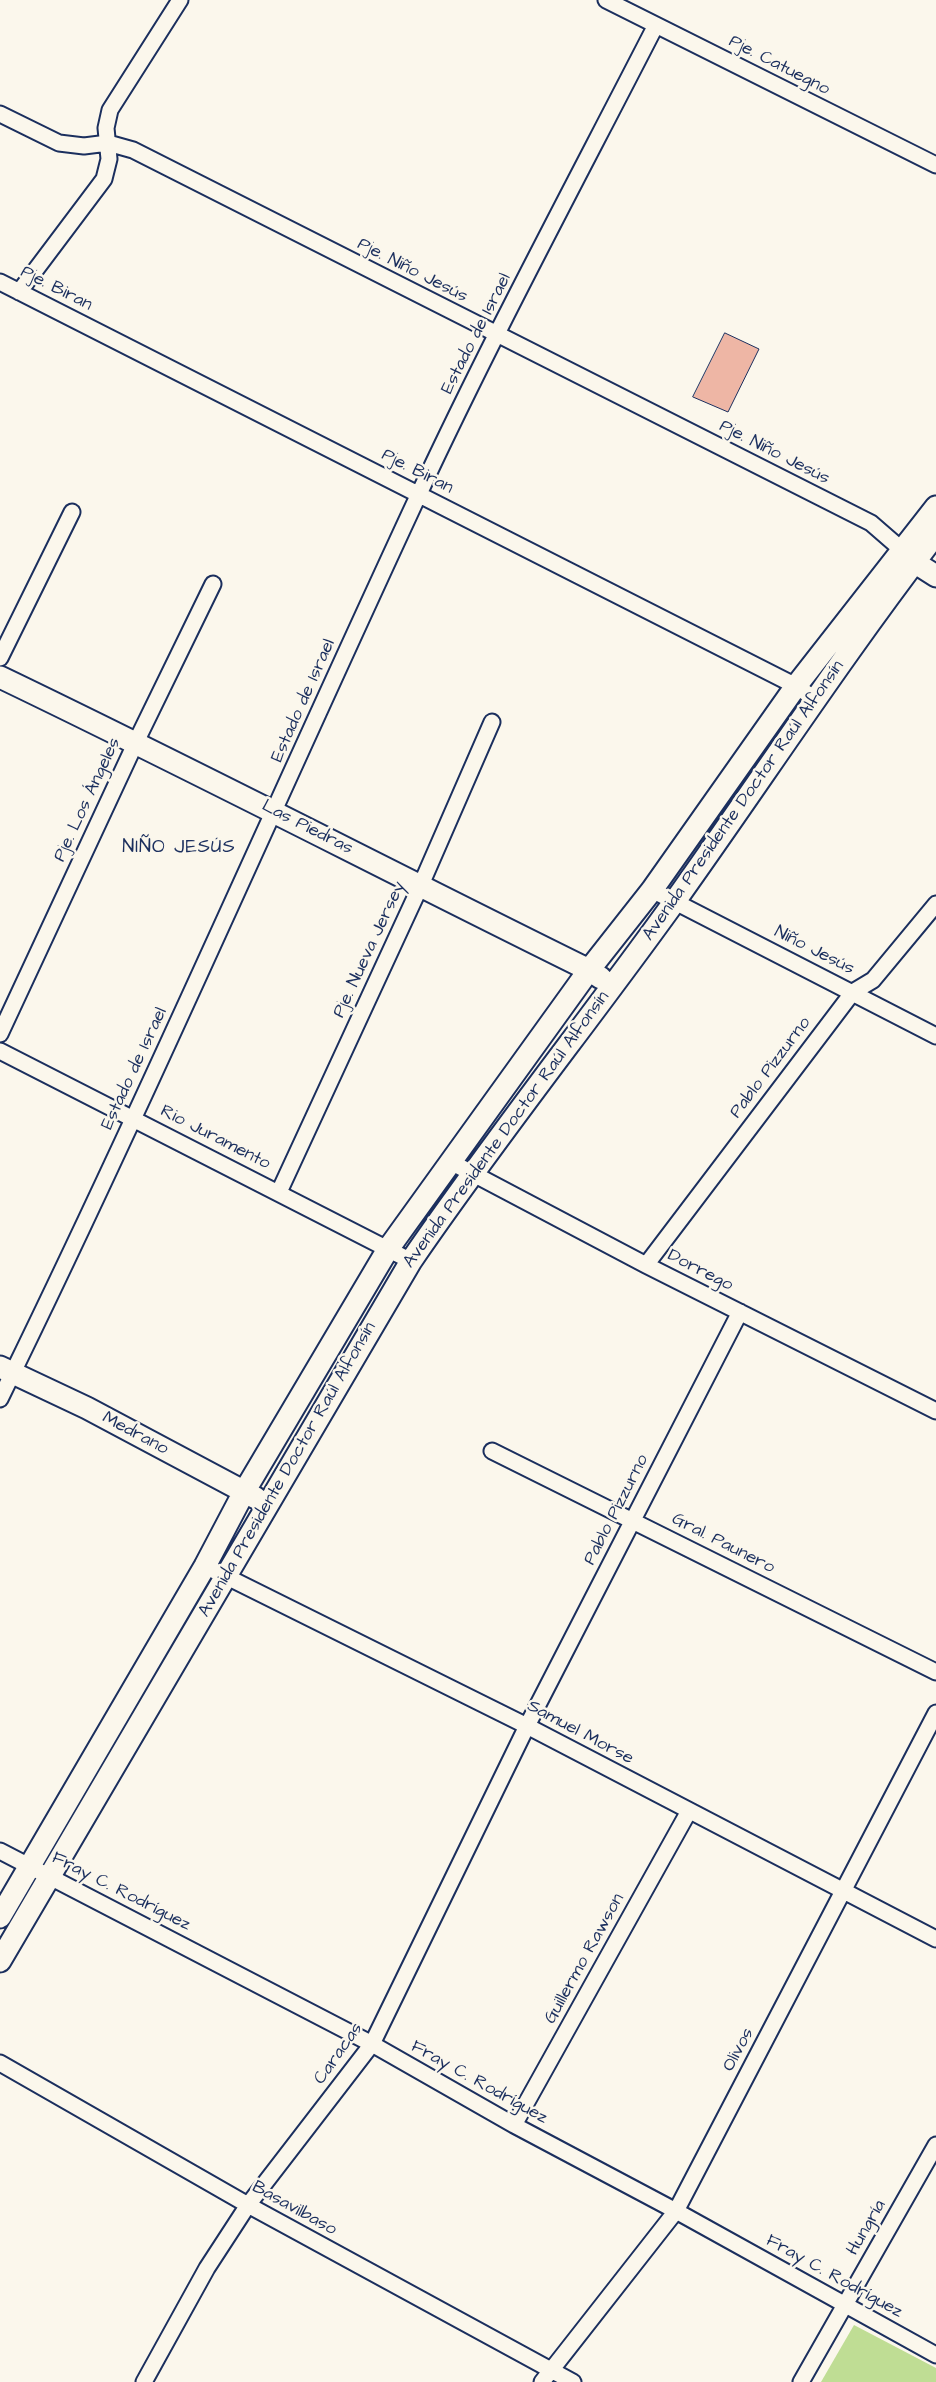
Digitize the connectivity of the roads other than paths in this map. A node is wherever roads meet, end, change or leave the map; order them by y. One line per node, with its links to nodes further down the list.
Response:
1 (180, 0): 5 (street)
2 (606, 0): 3 (street, Pje. Catuegno)
3 (656, 25): 6 (street, Pje. Catuegno); 9 (street, Estado de Israel)
4 (0, 114): 5 (street, Pje. Niño Jesús)
5 (108, 143): 8 (street); 9 (street, Pje. Niño Jesús)
6 (936, 165)
7 (0, 282): 8 (street, Pje. Biran)
8 (19, 292): 10 (street, Pje. Biran)
9 (497, 336): 10 (street, Estado de Israel); 14 (street, Pje. Niño Jesús)
10 (419, 494): 19 (street, Pje. Biran); 23 (street, Estado de Israel)
11 (936, 507): 14 (main road, Avenida Presidente Doctor Raúl Alfonsín)
12 (72, 512): 17 (street)
13 (936, 534): 14 (main road, Avenida Presidente Doctor Raúl Alfonsín)
14 (908, 556): 15 (main road); 19 (main road, Avenida Presidente Doctor Raúl Alfonsín); 20 (main road, Avenida Presidente Doctor Raúl Alfonsín)
15 (936, 576)
16 (213, 584): 22 (street, Pje. Los Ángeles)
17 (0, 658)
18 (0, 677): 22 (main road, Las Piedras)
19 (796, 686): 20 (street, Pje. Biran); 25 (main road, Avenida Presidente Doctor Raúl Alfonsín)
20 (815, 699): 26 (main road, Avenida Presidente Doctor Raúl Alfonsín)
21 (492, 722): 24 (street, Pje. Nueva Jersey)
22 (136, 742): 23 (main road, Las Piedras); 31 (street, Pje. Los Ángeles)
23 (275, 811): 24 (main road, Las Piedras); 34 (street, Estado de Israel)
24 (420, 887): 28 (main road, Las Piedras); 37 (street, Pje. Nueva Jersey)
25 (652, 890): 26 (street, Niño Jesús); 28 (main road, Avenida Presidente Doctor Raúl Alfonsín)
26 (674, 901): 29 (main road, Avenida Presidente Doctor Raúl Alfonsín); 30 (street, Niño Jesús)
27 (936, 904): 30 (street, Pablo Pizzurno)
28 (589, 970): 29 (main road, Las Piedras); 35 (main road, Avenida Presidente Doctor Raúl Alfonsín)
29 (611, 986): 36 (main road, Avenida Presidente Doctor Raúl Alfonsín)
30 (853, 992): 32 (street, Niño Jesús); 40 (street, Pablo Pizzurno)
31 (0, 1034)
32 (936, 1036)
33 (0, 1051): 34 (street, Rio Juramento)
34 (134, 1118): 37 (street, Rio Juramento); 42 (street, Estado de Israel)
35 (449, 1162): 36 (street, Dorrego); 38 (main road, Avenida Presidente Doctor Raúl Alfonsín)
36 (471, 1173): 39 (main road, Avenida Presidente Doctor Raúl Alfonsín); 40 (street, Dorrego)
37 (279, 1192): 38 (street, Rio Juramento)
38 (388, 1249): 39 (street, Rio Juramento); 46 (main road, Avenida Presidente Doctor Raúl Alfonsín)
39 (411, 1261): 47 (main road, Avenida Presidente Doctor Raúl Alfonsín)
40 (646, 1265): 41 (street, Dorrego)
41 (740, 1312): 44 (street, Dorrego); 48 (street, Pablo Pizzurno)
42 (6, 1370): 43 (street, Estado de Israel); 46 (main road, Medrano)
43 (0, 1399)
44 (936, 1411)
45 (492, 1451): 48 (street, Gral. Paunero)
46 (244, 1492): 47 (main road, Medrano); 49 (main road, Avenida Presidente Doctor Raúl Alfonsín)
47 (268, 1504): 50 (main road, Avenida Presidente Doctor Raúl Alfonsín)
48 (633, 1520): 51 (street, Gral. Paunero); 53 (street, Pablo Pizzurno)
49 (204, 1566): 50 (street, Samuel Morse); 56 (main road, Avenida Presidente Doctor Raúl Alfonsín)
50 (226, 1576): 53 (street, Samuel Morse); 57 (main road, Avenida Presidente Doctor Raúl Alfonsín)
51 (936, 1672)
52 (936, 1713): 58 (street, Olivos)
53 (527, 1726): 54 (street, Samuel Morse); 62 (street, Caracas)
54 (688, 1811): 58 (street, Samuel Morse); 64 (street, Guillermo Rawson)
55 (0, 1851): 56 (street, Fray C. Rodríguez)
56 (29, 1866): 57 (street, Fray C. Rodríguez); 59 (main road, Avenida Presidente Doctor Raúl Alfonsín)
57 (49, 1876): 61 (main road, Avenida Presidente Doctor Raúl Alfonsín); 62 (street, Fray C. Rodríguez)
58 (842, 1892): 60 (street, Samuel Morse); 67 (street, Olivos)
59 (0, 1917)
60 (936, 1939)
61 (0, 1961)
62 (372, 2044): 64 (street, Fray C. Rodríguez); 66 (street, Caracas)
63 (0, 2063): 66 (street, Basavilbaso)
64 (514, 2125): 67 (street, Fray C. Rodríguez)
65 (936, 2146): 68 (street, Hungría)
66 (248, 2205): 70 (street, Basavilbaso); 71 (street, Caracas)
67 (676, 2211): 68 (street, Fray C. Rodríguez); 70 (street, Olivos)
68 (845, 2305): 69 (street, Fray C. Rodríguez); 73 (street, Hungría)
69 (936, 2355)
70 (546, 2376): 72 (street, Basavilbaso)
71 (144, 2382)
72 (573, 2382)
73 (801, 2382)

